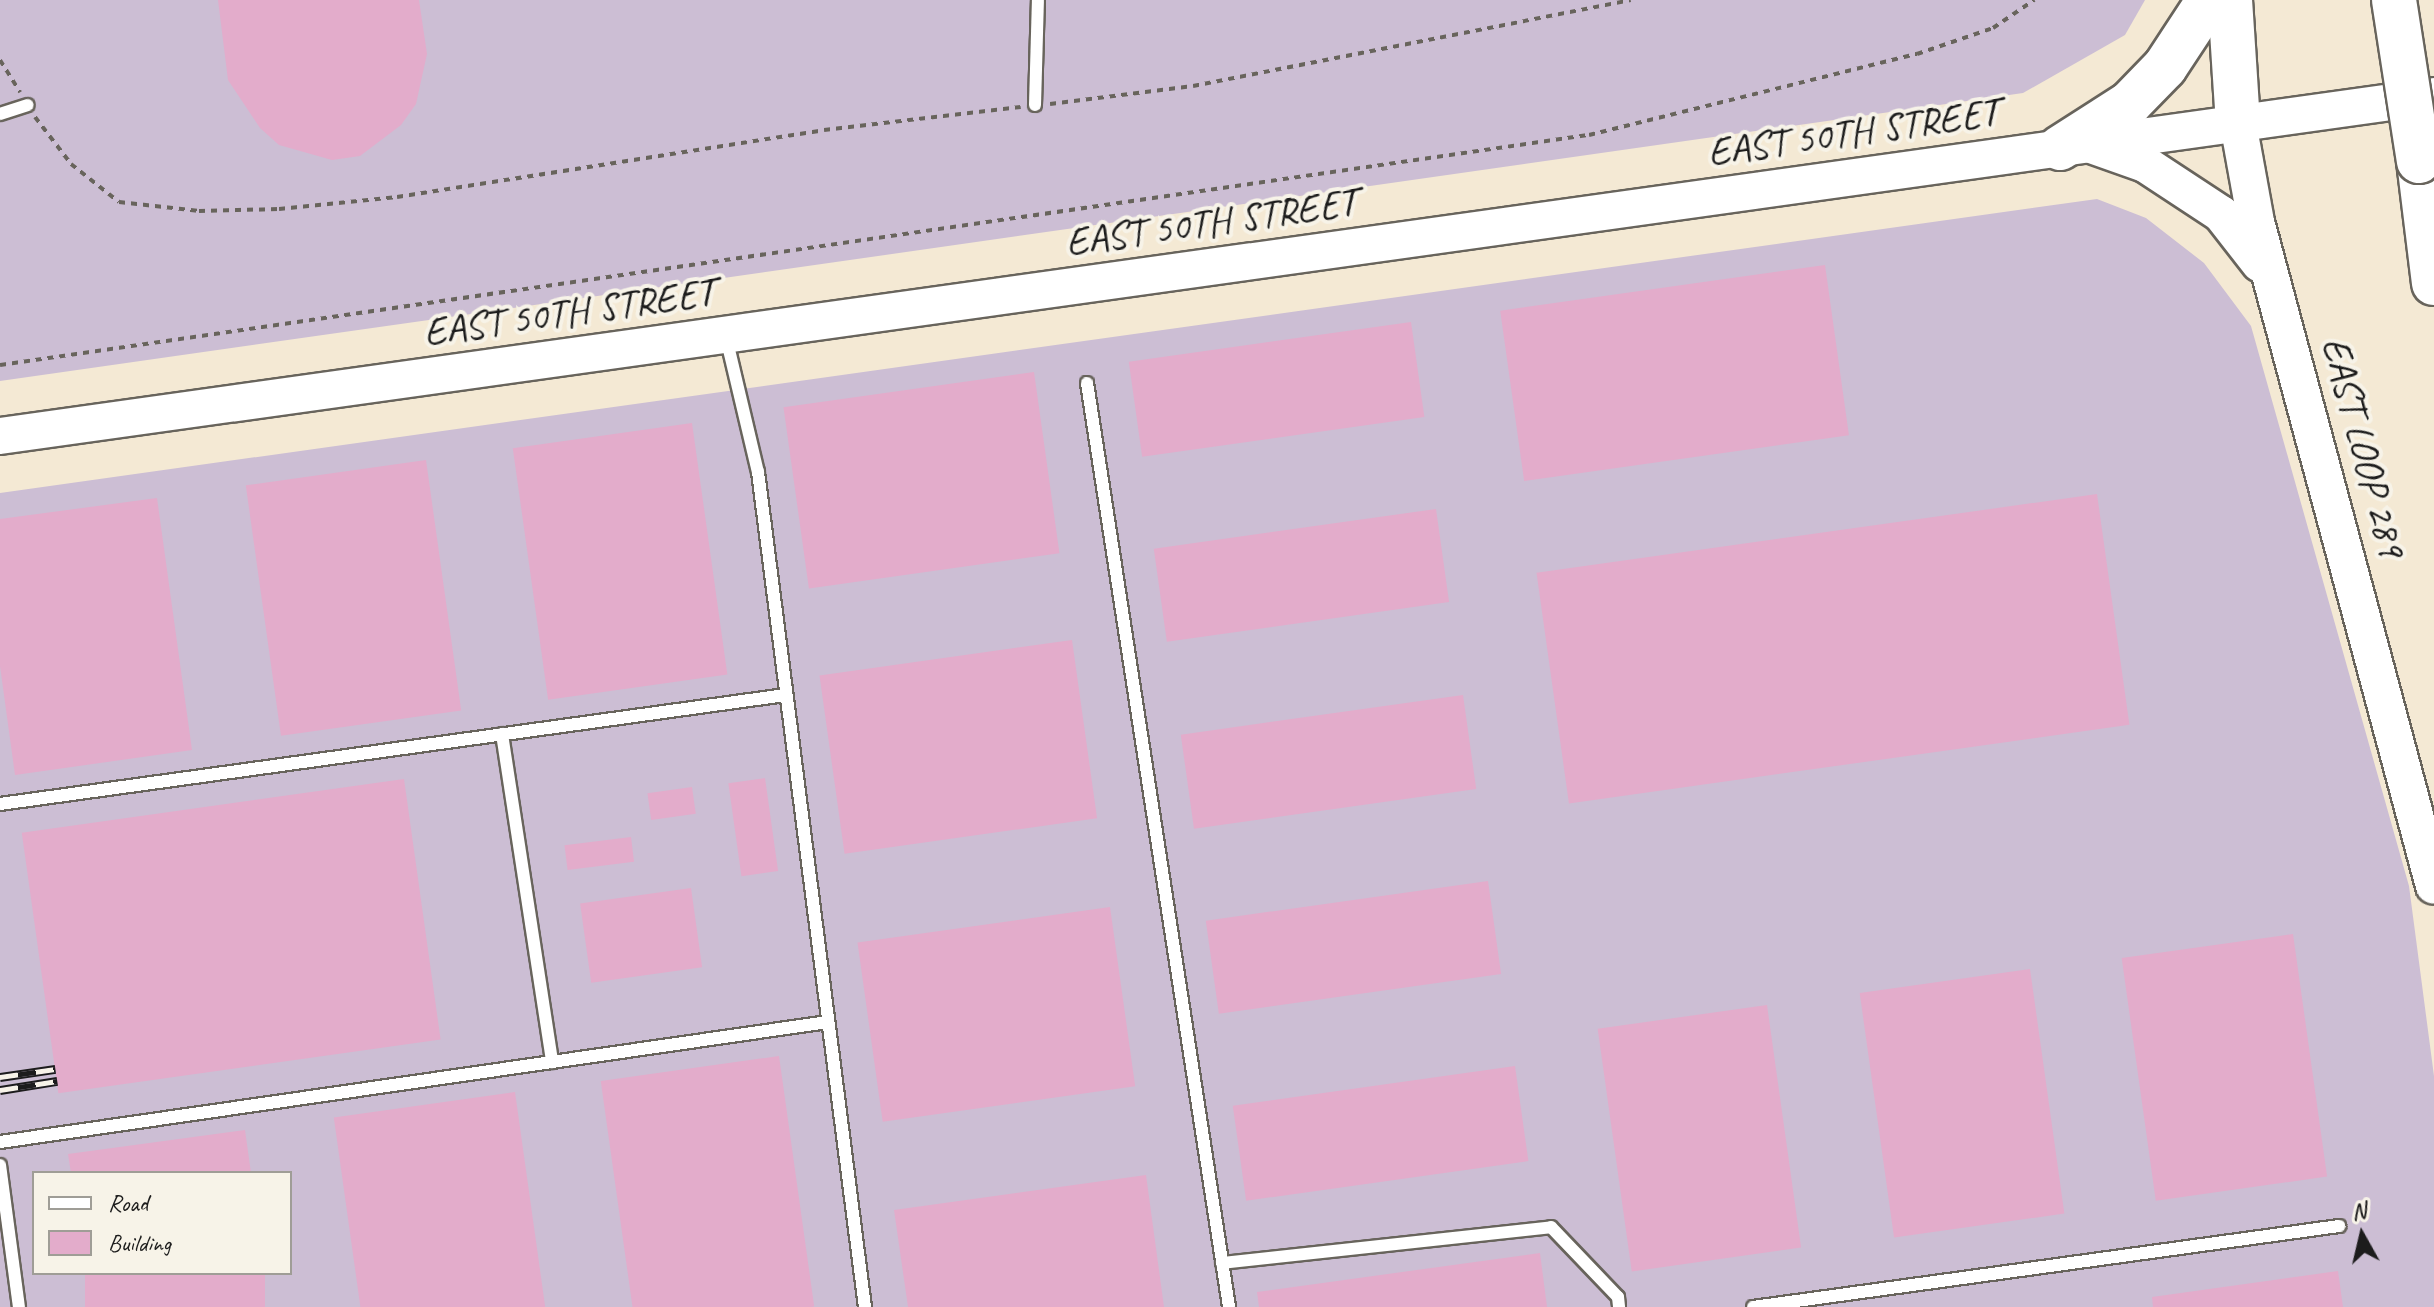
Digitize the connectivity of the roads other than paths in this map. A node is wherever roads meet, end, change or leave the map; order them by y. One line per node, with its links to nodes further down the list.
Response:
1 (1038, 0): 7 (lane)
2 (2209, 0): 10 (highway)
3 (2230, 0): 9 (highway)
4 (2394, 0): 11 (highway, bridge)
5 (2434, 96): 9 (main road, EAST 50TH STREET)
6 (28, 105): 8 (lane)
7 (1035, 105)
8 (0, 114)
9 (2238, 123): 10 (main road, EAST 50TH STREET); 12 (main road, EAST LOOP 289)
10 (2074, 146): 12 (main road); 13 (main road, EAST 50TH STREET)
11 (2434, 283)
12 (2279, 298): 19 (main road, EAST LOOP 289)
13 (725, 334): 15 (main road, EAST 50TH STREET); 16 (lane)
14 (1087, 383): 25 (lane)
15 (0, 436)
16 (786, 695): 17 (lane); 20 (lane)
17 (502, 734): 18 (lane); 21 (lane)
18 (0, 804)
19 (2434, 886)
20 (828, 1022): 21 (lane); 27 (lane)
21 (552, 1062): 22 (lane)
22 (0, 1142)
23 (0, 1165): 26 (lane)
24 (2339, 1226): 30 (lane)
25 (1222, 1263): 28 (lane); 29 (lane)
26 (19, 1307)
27 (865, 1307)
28 (1229, 1307)
29 (1619, 1307)
30 (1753, 1307)

